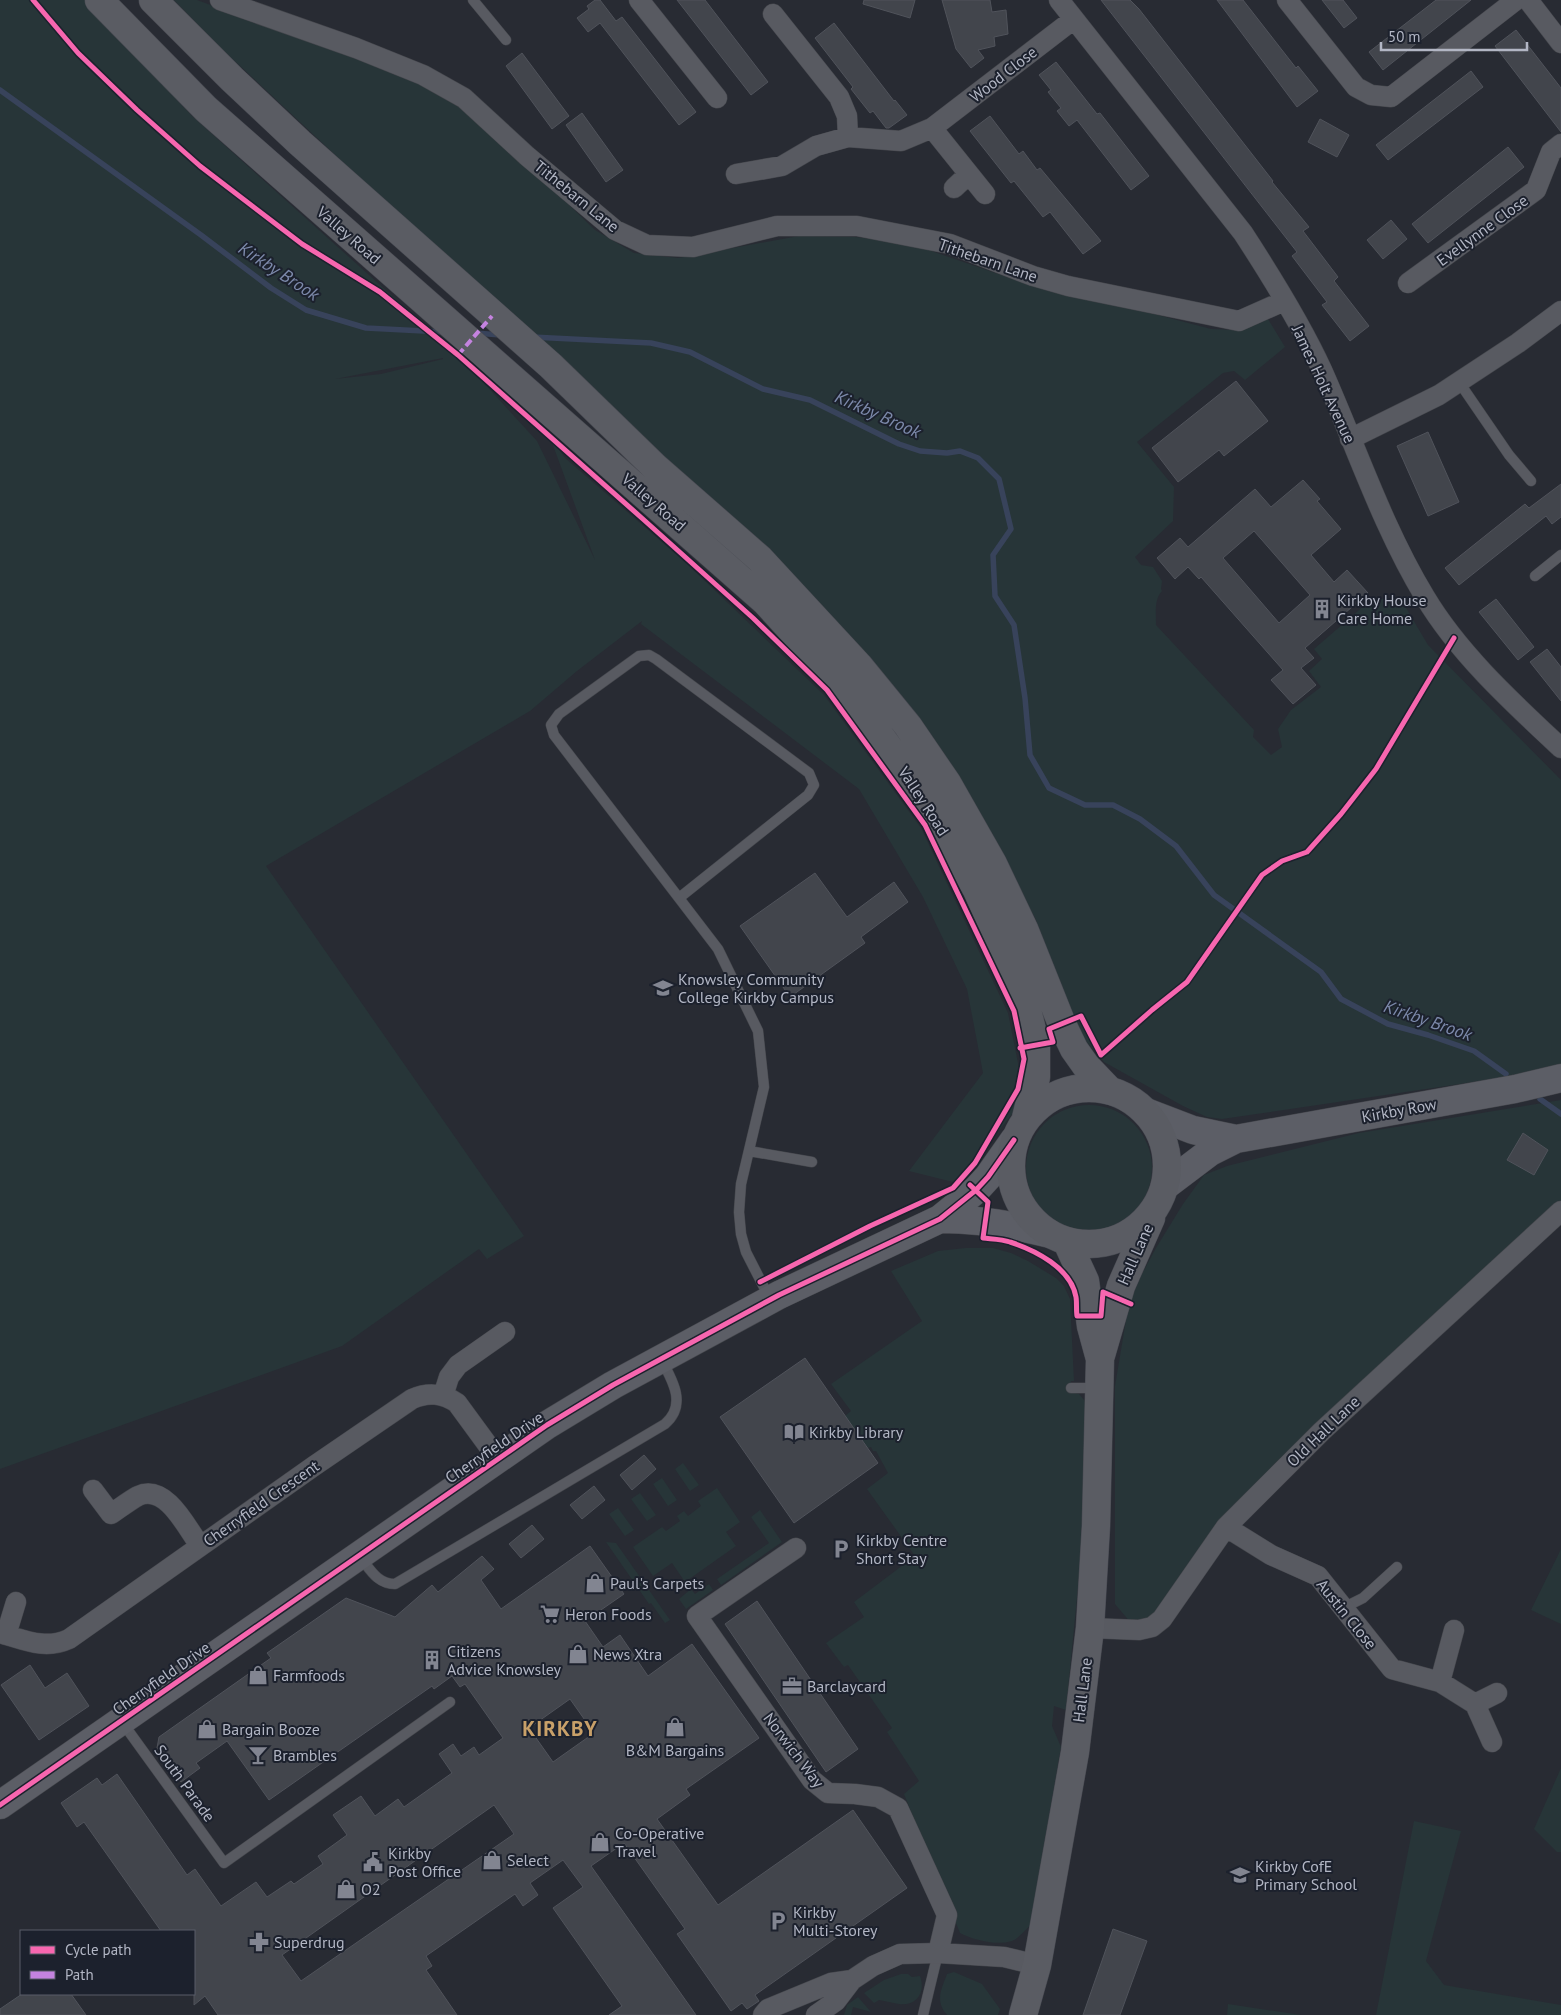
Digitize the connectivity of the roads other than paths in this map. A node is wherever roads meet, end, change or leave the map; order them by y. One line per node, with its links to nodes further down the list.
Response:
1 (99, 0): 35 (main road, Valley Road)
2 (153, 0): 33 (main road, Valley Road)
3 (220, 0): 23 (street, Tithebarn Lane)
4 (473, 0): 12 (lane)
5 (639, 0): 14 (street)
6 (1059, 0): 11 (street, James Holt Avenue)
7 (1287, 0): 8 (street)
8 (1516, 0)
9 (1528, 0): 13 (street)
10 (773, 14): 16 (street)
11 (1074, 19): 15 (street, Wood Close); 23 (street, James Holt Avenue)
12 (506, 40)
13 (1561, 43)
14 (717, 98)
15 (932, 128): 16 (street, Wood Close); 19 (street)
16 (848, 137): 18 (street, Wood Close)
17 (1561, 144): 22 (street, Evellynne Close)
18 (736, 174)
19 (969, 174): 20 (street); 21 (street)
20 (954, 188)
21 (985, 194)
22 (1408, 283)
23 (1284, 301): 26 (street, James Holt Avenue)
24 (1561, 311): 25 (street)
25 (1459, 382): 26 (street); 27 (lane)
26 (1350, 438): 30 (street, James Holt Avenue)
27 (1531, 481)
28 (1561, 555): 29 (lane)
29 (1535, 576)
30 (1561, 748)
31 (679, 898): 31 (lane); 37 (lane)
32 (1561, 1078): 36 (street, Kirkby Row)
33 (1109, 1090): 34 (main road); 35 (main road)
34 (1146, 1112): 36 (street, Kirkby Row); 39 (main road)
35 (1020, 1129): 41 (street, Cherryfield Drive); 42 (main road)
36 (1236, 1139): 39 (street, Kirkby Row)
37 (750, 1151): 38 (lane); 43 (lane)
38 (812, 1162)
39 (1160, 1196): 42 (main road); 46 (main road, Hall Lane)
40 (1561, 1211): 52 (street, Old Hall Lane)
41 (940, 1219): 42 (street, Cherryfield Drive); 43 (street, Cherryfield Drive)
42 (1058, 1238): 46 (main road, Hall Lane)
43 (770, 1300): 45 (street, Cherryfield Drive)
44 (505, 1332): 49 (street)
45 (661, 1359): 50 (street, Cherryfield Drive); 55 (lane)
46 (1100, 1359): 48 (main road, Hall Lane)
47 (1071, 1388): 48 (lane)
48 (1100, 1388): 59 (main road, Hall Lane)
49 (443, 1396): 50 (street); 53 (street, Cherryfield Crescent)
50 (498, 1459): 55 (street, Cherryfield Drive)
51 (93, 1490): 53 (street)
52 (1226, 1528): 58 (street, Austin Close); 59 (street, Old Hall Lane)
53 (200, 1546): 61 (street, Cherryfield Crescent)
54 (796, 1548): 69 (street, Norwich Way)
55 (360, 1556): 66 (street, Cherryfield Drive)
56 (1397, 1567): 58 (lane)
57 (16, 1602): 61 (street, Cherryfield Crescent)
58 (1343, 1608): 62 (street, Austin Close)
59 (1090, 1628): 70 (main road, Hall Lane)
60 (1454, 1630): 62 (street)
61 (3, 1634)
62 (1440, 1682): 65 (street, Austin Close)
63 (1497, 1694): 65 (street)
64 (450, 1702): 66 (lane, South Parade)
65 (1475, 1704): 67 (street)
66 (121, 1721): 68 (street, Cherryfield Drive)
67 (1492, 1742)
68 (0, 1805)
69 (938, 1953): 70 (street); 71 (street); 74 (lane)
70 (1037, 1965): 75 (main road, Hall Lane)
71 (852, 1980): 72 (street); 73 (street)
72 (763, 2015)
73 (816, 2015)
74 (923, 2015)
75 (1023, 2015)

